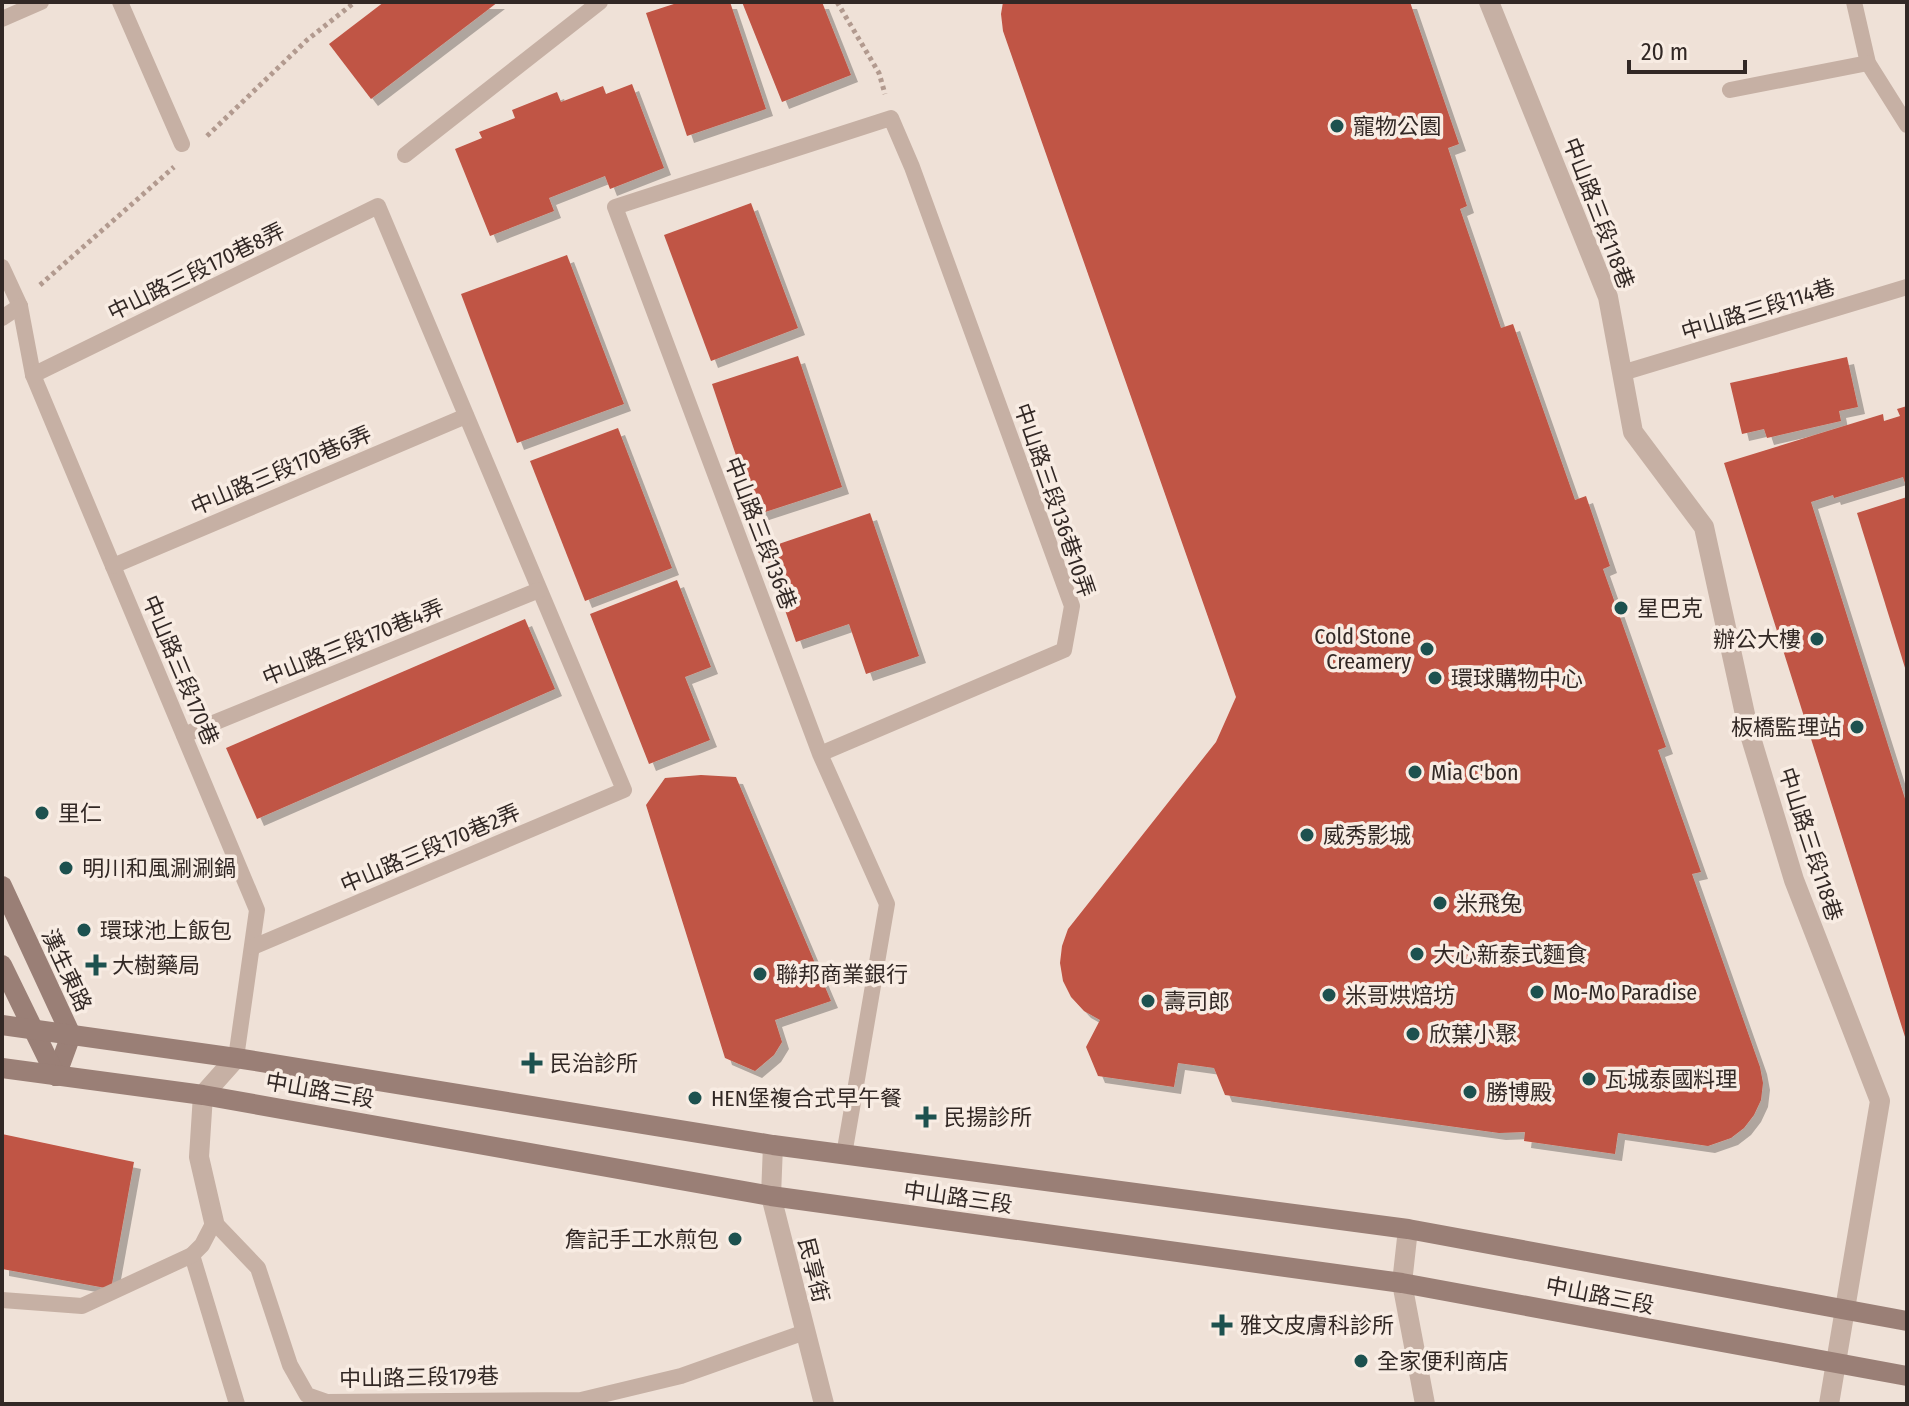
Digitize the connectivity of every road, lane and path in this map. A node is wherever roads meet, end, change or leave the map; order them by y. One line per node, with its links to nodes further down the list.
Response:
1 (41, 2): 7 (lane)
2 (120, 2): 12 (lane)
3 (600, 2): 13 (lane)
4 (837, 2): 10 (path)
5 (1489, 2): 18 (street, 中山路三段118巷)
6 (1854, 2): 8 (lane)
7 (2, 19)
8 (1868, 63): 9 (lane); 11 (lane)
9 (1730, 90)
10 (891, 118): 24 (lane, 中山路三段136巷10弄); 24 (lane, 中山路三段136巷)
11 (1907, 125)
12 (182, 144)
13 (405, 155)
14 (2, 267): 16 (lane, 中山路三段170巷)
15 (1907, 287): 18 (lane, 中山路三段114巷)
16 (20, 306): 17 (lane); 19 (lane, 中山路三段170巷)
17 (2, 318)
18 (1622, 373): 43 (street, 中山路三段118巷)
19 (33, 375): 20 (lane, 中山路三段170巷8弄); 21 (lane, 中山路三段170巷)
20 (466, 416): 21 (lane, 中山路三段170巷6弄); 22 (lane)
21 (113, 566): 23 (lane, 中山路三段170巷)
22 (539, 590): 23 (lane, 中山路三段170巷4弄); 26 (lane, 中山路三段170巷2弄)
23 (184, 735): 26 (lane, 中山路三段170巷)
24 (820, 754): 36 (lane, 中山路三段136巷)
25 (2, 886): 30 (main road, 漢生東路)
26 (253, 947): 31 (lane, 中山路三段170巷)
27 (2, 965): 29 (main road)
28 (2, 1025): 29 (main road, 中山路三段)
29 (32, 1029): 30 (main road, 中山路三段); 33 (main road)
30 (71, 1035): 31 (main road, 中山路三段); 33 (main road, 漢生東路)
31 (236, 1058): 34 (street); 35 (main road, 中山路三段)
32 (2, 1068): 33 (main road, 中山路三段)
33 (56, 1076): 34 (main road, 中山路三段)
34 (203, 1095): 37 (main road, 中山路三段); 38 (street)
35 (773, 1145): 36 (main road, 中山路三段); 37 (street, 民享街)
36 (844, 1155): 39 (main road, 中山路三段)
37 (771, 1196): 41 (main road, 中山路三段); 45 (street, 民享街)
38 (214, 1222): 40 (lane); 45 (lane, 中山路三段179巷)
39 (1408, 1229): 41 (street); 43 (main road, 中山路三段)
40 (192, 1255): 42 (lane); 48 (lane)
41 (1402, 1283): 46 (main road, 中山路三段); 50 (street)
42 (2, 1300)
43 (1845, 1309): 44 (main road, 中山路三段); 46 (street, 中山路三段118巷)
44 (1907, 1321)
45 (805, 1332): 49 (street, 民享街)
46 (1836, 1363): 47 (main road, 中山路三段); 51 (street, 中山路三段118巷)
47 (1907, 1376)
48 (237, 1404)
49 (824, 1404)
50 (1425, 1404)
51 (1829, 1404)

